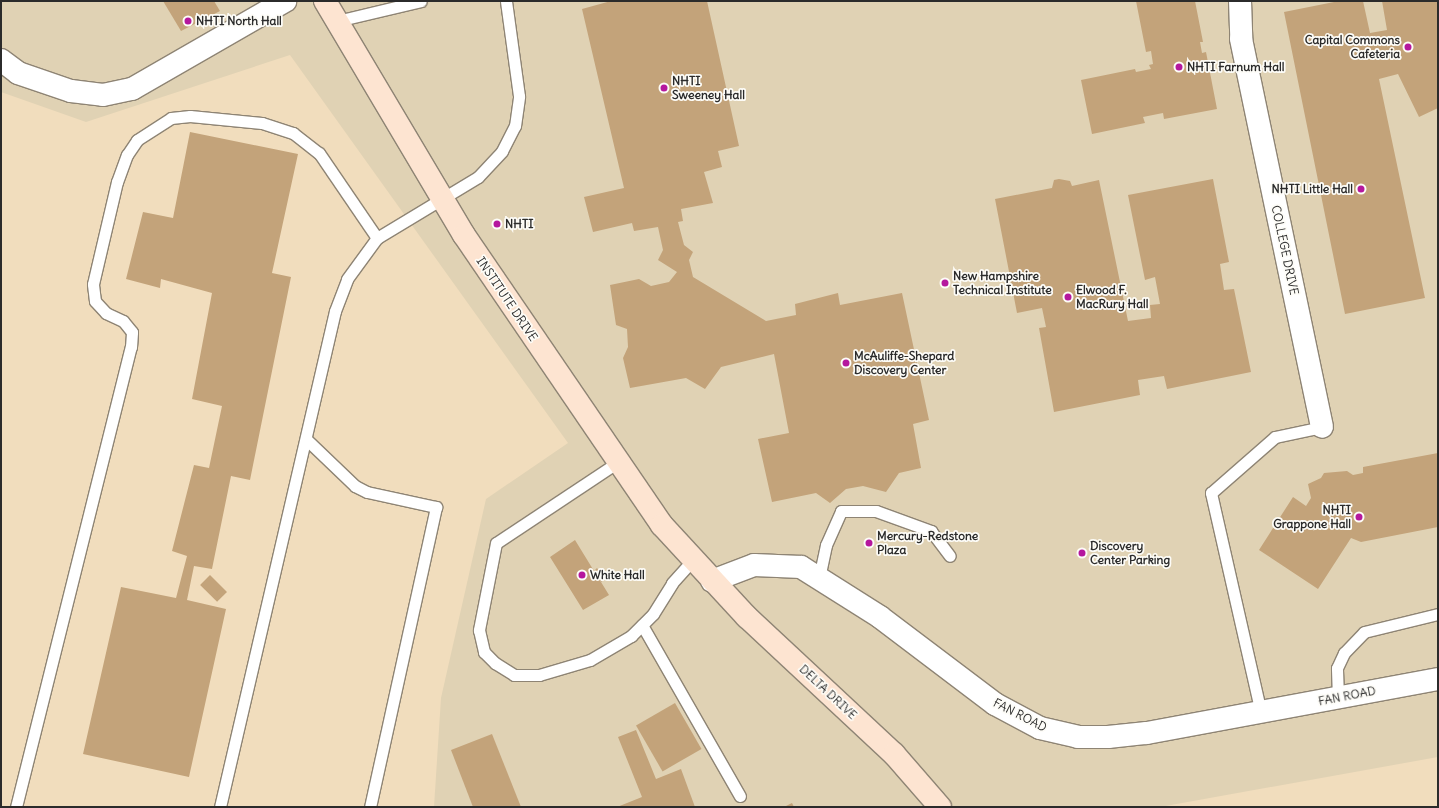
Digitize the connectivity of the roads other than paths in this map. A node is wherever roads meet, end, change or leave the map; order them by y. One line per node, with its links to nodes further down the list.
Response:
1 (285, 1): 7 (street)
2 (325, 1): 6 (street, INSTITUTE DRIVE)
3 (421, 1): 6 (lane)
4 (506, 1): 8 (lane)
5 (1240, 1): 10 (street, COLLEGE DRIVE)
6 (337, 21): 8 (street, INSTITUTE DRIVE)
7 (1, 60)
8 (444, 198): 9 (lane); 12 (street, INSTITUTE DRIVE)
9 (377, 238): 11 (lane); 23 (lane)
10 (1322, 427): 21 (lane)
11 (306, 439): 24 (lane); 25 (lane)
12 (618, 462): 14 (street, INSTITUTE DRIVE); 18 (lane)
13 (950, 556): 15 (lane)
14 (693, 560): 16 (street, INSTITUTE DRIVE); 18 (lane)
15 (819, 578): 16 (street, FAN ROAD); 21 (street, FAN ROAD)
16 (712, 581): 26 (street, DELTA DRIVE)
17 (1438, 614): 20 (lane)
18 (642, 624): 22 (lane)
19 (1438, 679): 20 (street, FAN ROAD)
20 (1338, 698): 21 (street, FAN ROAD)
21 (1262, 713)
22 (740, 796)
23 (16, 807)
24 (220, 807)
25 (370, 807)
26 (940, 807)

